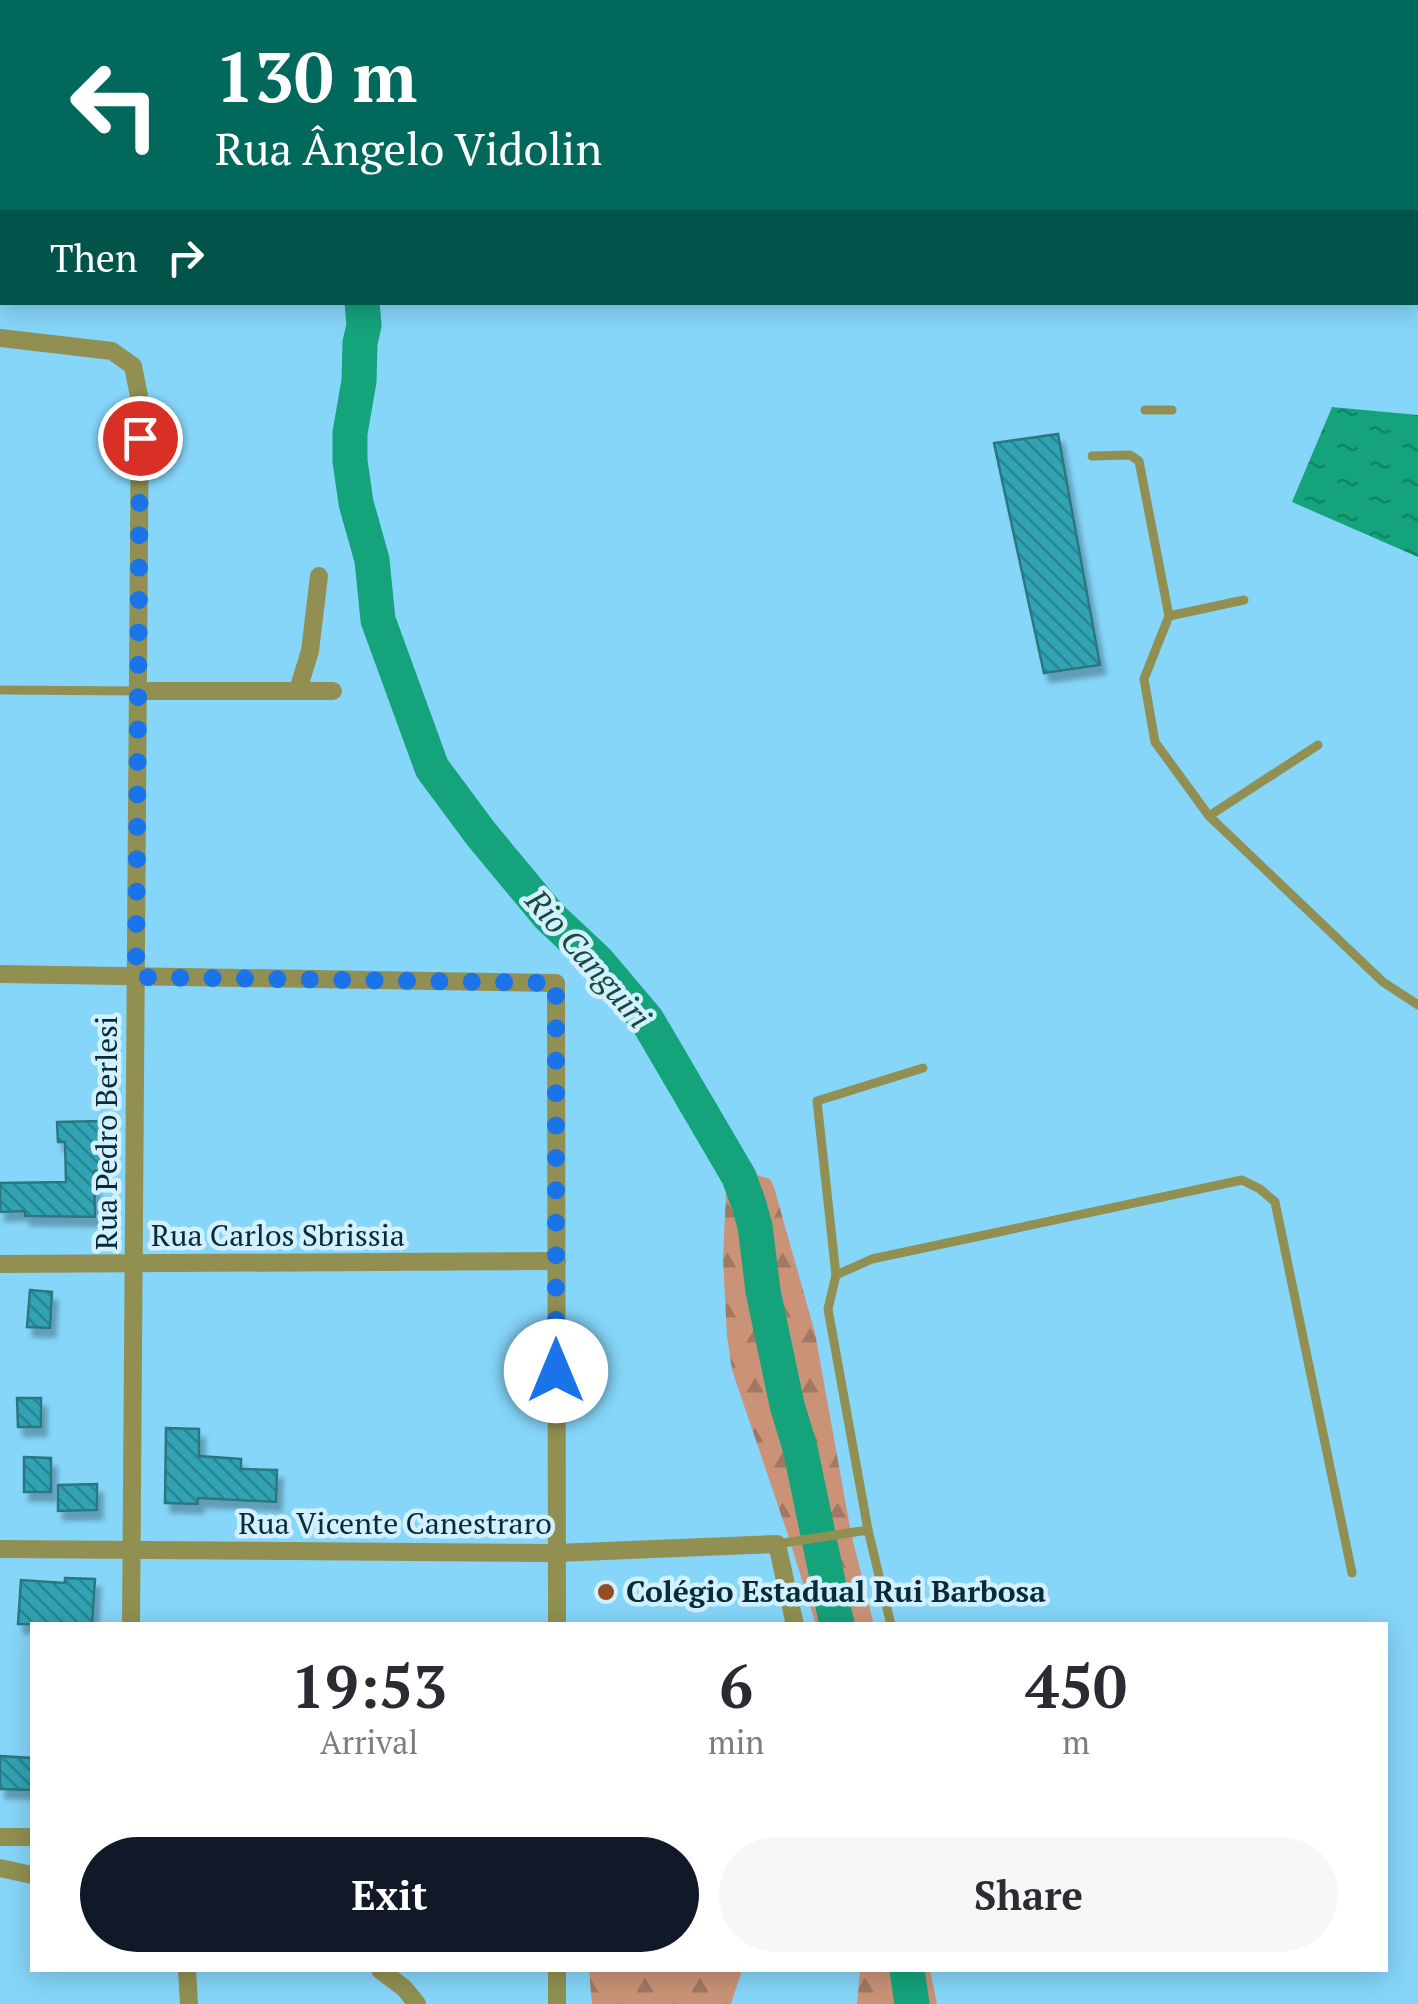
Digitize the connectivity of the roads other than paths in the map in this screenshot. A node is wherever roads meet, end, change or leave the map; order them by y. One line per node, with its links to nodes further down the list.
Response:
1 (0, 338): 10 (street, Rua Pedro Berlesi)
2 (1145, 410): 3 (lane)
3 (1172, 410)
4 (1092, 456): 7 (lane)
5 (319, 576): 9 (street)
6 (1244, 600): 7 (lane)
7 (1169, 616): 13 (lane)
8 (0, 690): 10 (lane)
9 (298, 690): 10 (street); 11 (street)
10 (138, 691): 15 (street, Rua Pedro Berlesi)
11 (333, 691)
12 (1318, 745): 13 (lane)
13 (1209, 816): 16 (lane)
14 (0, 974): 15 (street)
15 (136, 977): 18 (street); 20 (street, Rua Pedro Berlesi)
16 (1418, 1006)
17 (923, 1068): 21 (lane)
18 (556, 1261): 20 (street, Rua Carlos Sbrissia); 26 (street)
19 (0, 1264): 20 (street, Rua Carlos Sbrissia)
20 (134, 1264): 25 (street, Rua Pedro Berlesi)
21 (836, 1275): 22 (lane); 27 (lane)
22 (868, 1530): 23 (lane); 31 (lane)
23 (783, 1543): 26 (street, Rua Vicente Canestraro); 30 (street)
24 (0, 1548): 25 (street, Rua Vicente Canestraro)
25 (131, 1550): 26 (street, Rua Vicente Canestraro); 28 (street, Rua Pedro Berlesi)
26 (556, 1553): 29 (street)
27 (1352, 1572)
28 (131, 1622)
29 (556, 1622)
30 (794, 1622)
31 (890, 1622)
32 (0, 1837): 33 (street)
33 (30, 1837)
34 (0, 1868): 35 (street)
35 (30, 1875)
36 (188, 1972): 39 (street)
37 (383, 1972): 40 (street)
38 (557, 1972): 41 (street)
39 (188, 2004)
40 (418, 2004)
41 (557, 2004)

